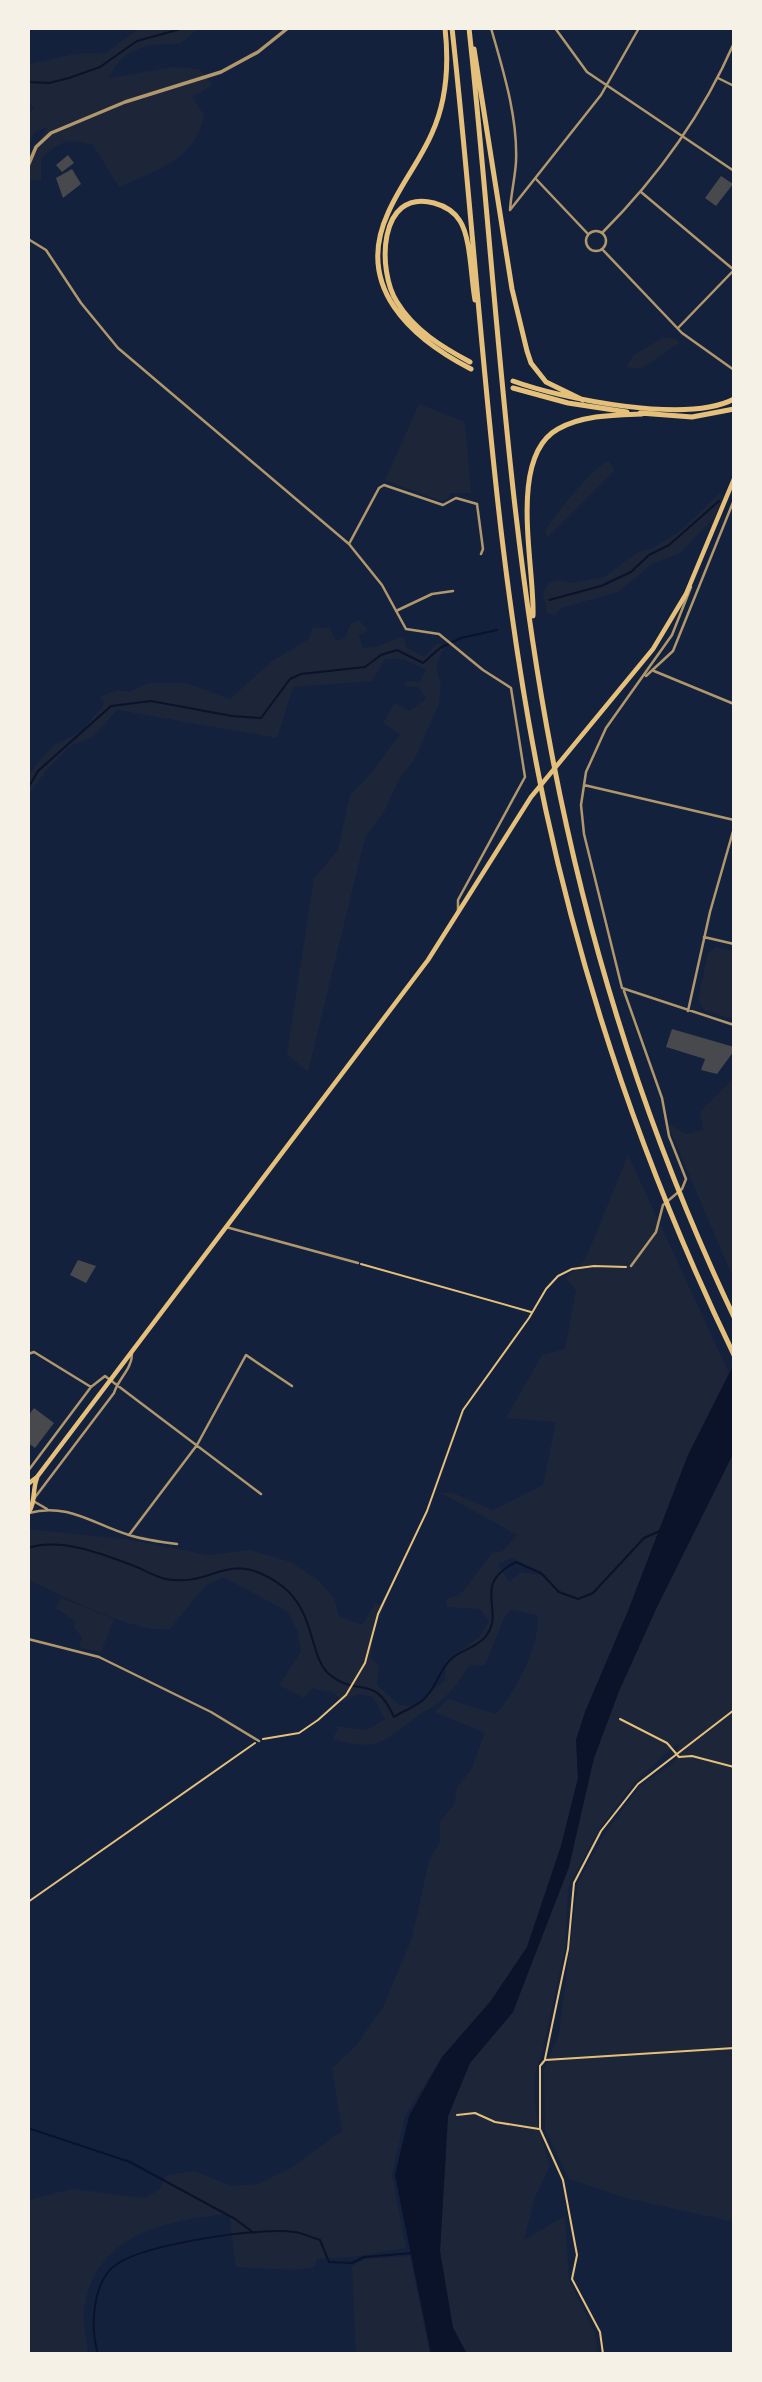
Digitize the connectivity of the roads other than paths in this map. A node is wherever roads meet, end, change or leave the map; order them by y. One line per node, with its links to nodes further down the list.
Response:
1 (288, 28): 13 (street)
2 (445, 28): 23 (highway)
3 (452, 28): 23 (highway)
4 (469, 28): 26 (highway); 38 (highway)
5 (491, 28): 15 (street)
6 (555, 28): 10 (street)
7 (639, 28): 10 (street)
8 (734, 43): 9 (street)
9 (717, 78): 11 (street); 12 (street)
10 (607, 86): 12 (street); 15 (street)
11 (734, 86)
12 (682, 136): 14 (street); 16 (street)
13 (28, 166)
14 (734, 172)
15 (536, 179): 18 (street)
16 (641, 192): 17 (street); 21 (street)
17 (602, 233): 18 (street); 20 (street)
18 (588, 234): 20 (street)
19 (28, 239): 33 (street)
20 (602, 249): 22 (street)
21 (734, 270): 22 (street)
22 (677, 328): 24 (street)
23 (482, 337): 57 (highway)
24 (733, 370)
25 (734, 399): 26 (highway)
26 (583, 400): 28 (highway)
27 (734, 409): 28 (highway)
28 (642, 414): 38 (highway)
29 (734, 479): 31 (main road)
30 (734, 492): 31 (street)
31 (727, 497): 35 (main road)
32 (734, 500): 39 (street)
33 (349, 544): 34 (street); 37 (street)
34 (481, 554)
35 (694, 577): 40 (street); 45 (main road)
36 (453, 591): 37 (street)
37 (396, 611): 45 (street)
38 (532, 631): 54 (highway)
39 (654, 671): 40 (street); 41 (street)
40 (643, 677): 42 (street)
41 (734, 704)
42 (584, 785): 43 (street); 48 (street)
43 (734, 820)
44 (734, 828): 46 (street)
45 (459, 913): 51 (main road)
46 (704, 937): 47 (street); 49 (street)
47 (734, 944)
48 (622, 988): 49 (street); 53 (street)
49 (688, 1011): 50 (street)
50 (734, 1025)
51 (226, 1227): 52 (street); 55 (main road)
52 (358, 1263)
53 (631, 1266)
54 (734, 1317)
55 (132, 1353): 58 (main road); 59 (street)
56 (28, 1354): 61 (street)
57 (734, 1355)
58 (111, 1380): 59 (street); 61 (street); 64 (main road)
59 (117, 1384): 62 (street); 67 (street)
60 (292, 1386): 62 (street)
61 (91, 1387): 63 (street)
62 (197, 1445): 66 (street); 70 (street)
63 (28, 1471)
64 (37, 1477): 65 (main road); 67 (main road)
65 (28, 1484)
66 (261, 1494)
67 (32, 1496): 68 (street); 69 (main road)
68 (47, 1509): 69 (street); 70 (street)
69 (28, 1513)
70 (129, 1535): 71 (street)
71 (177, 1544)
72 (28, 1639): 73 (street)
73 (259, 1741)

